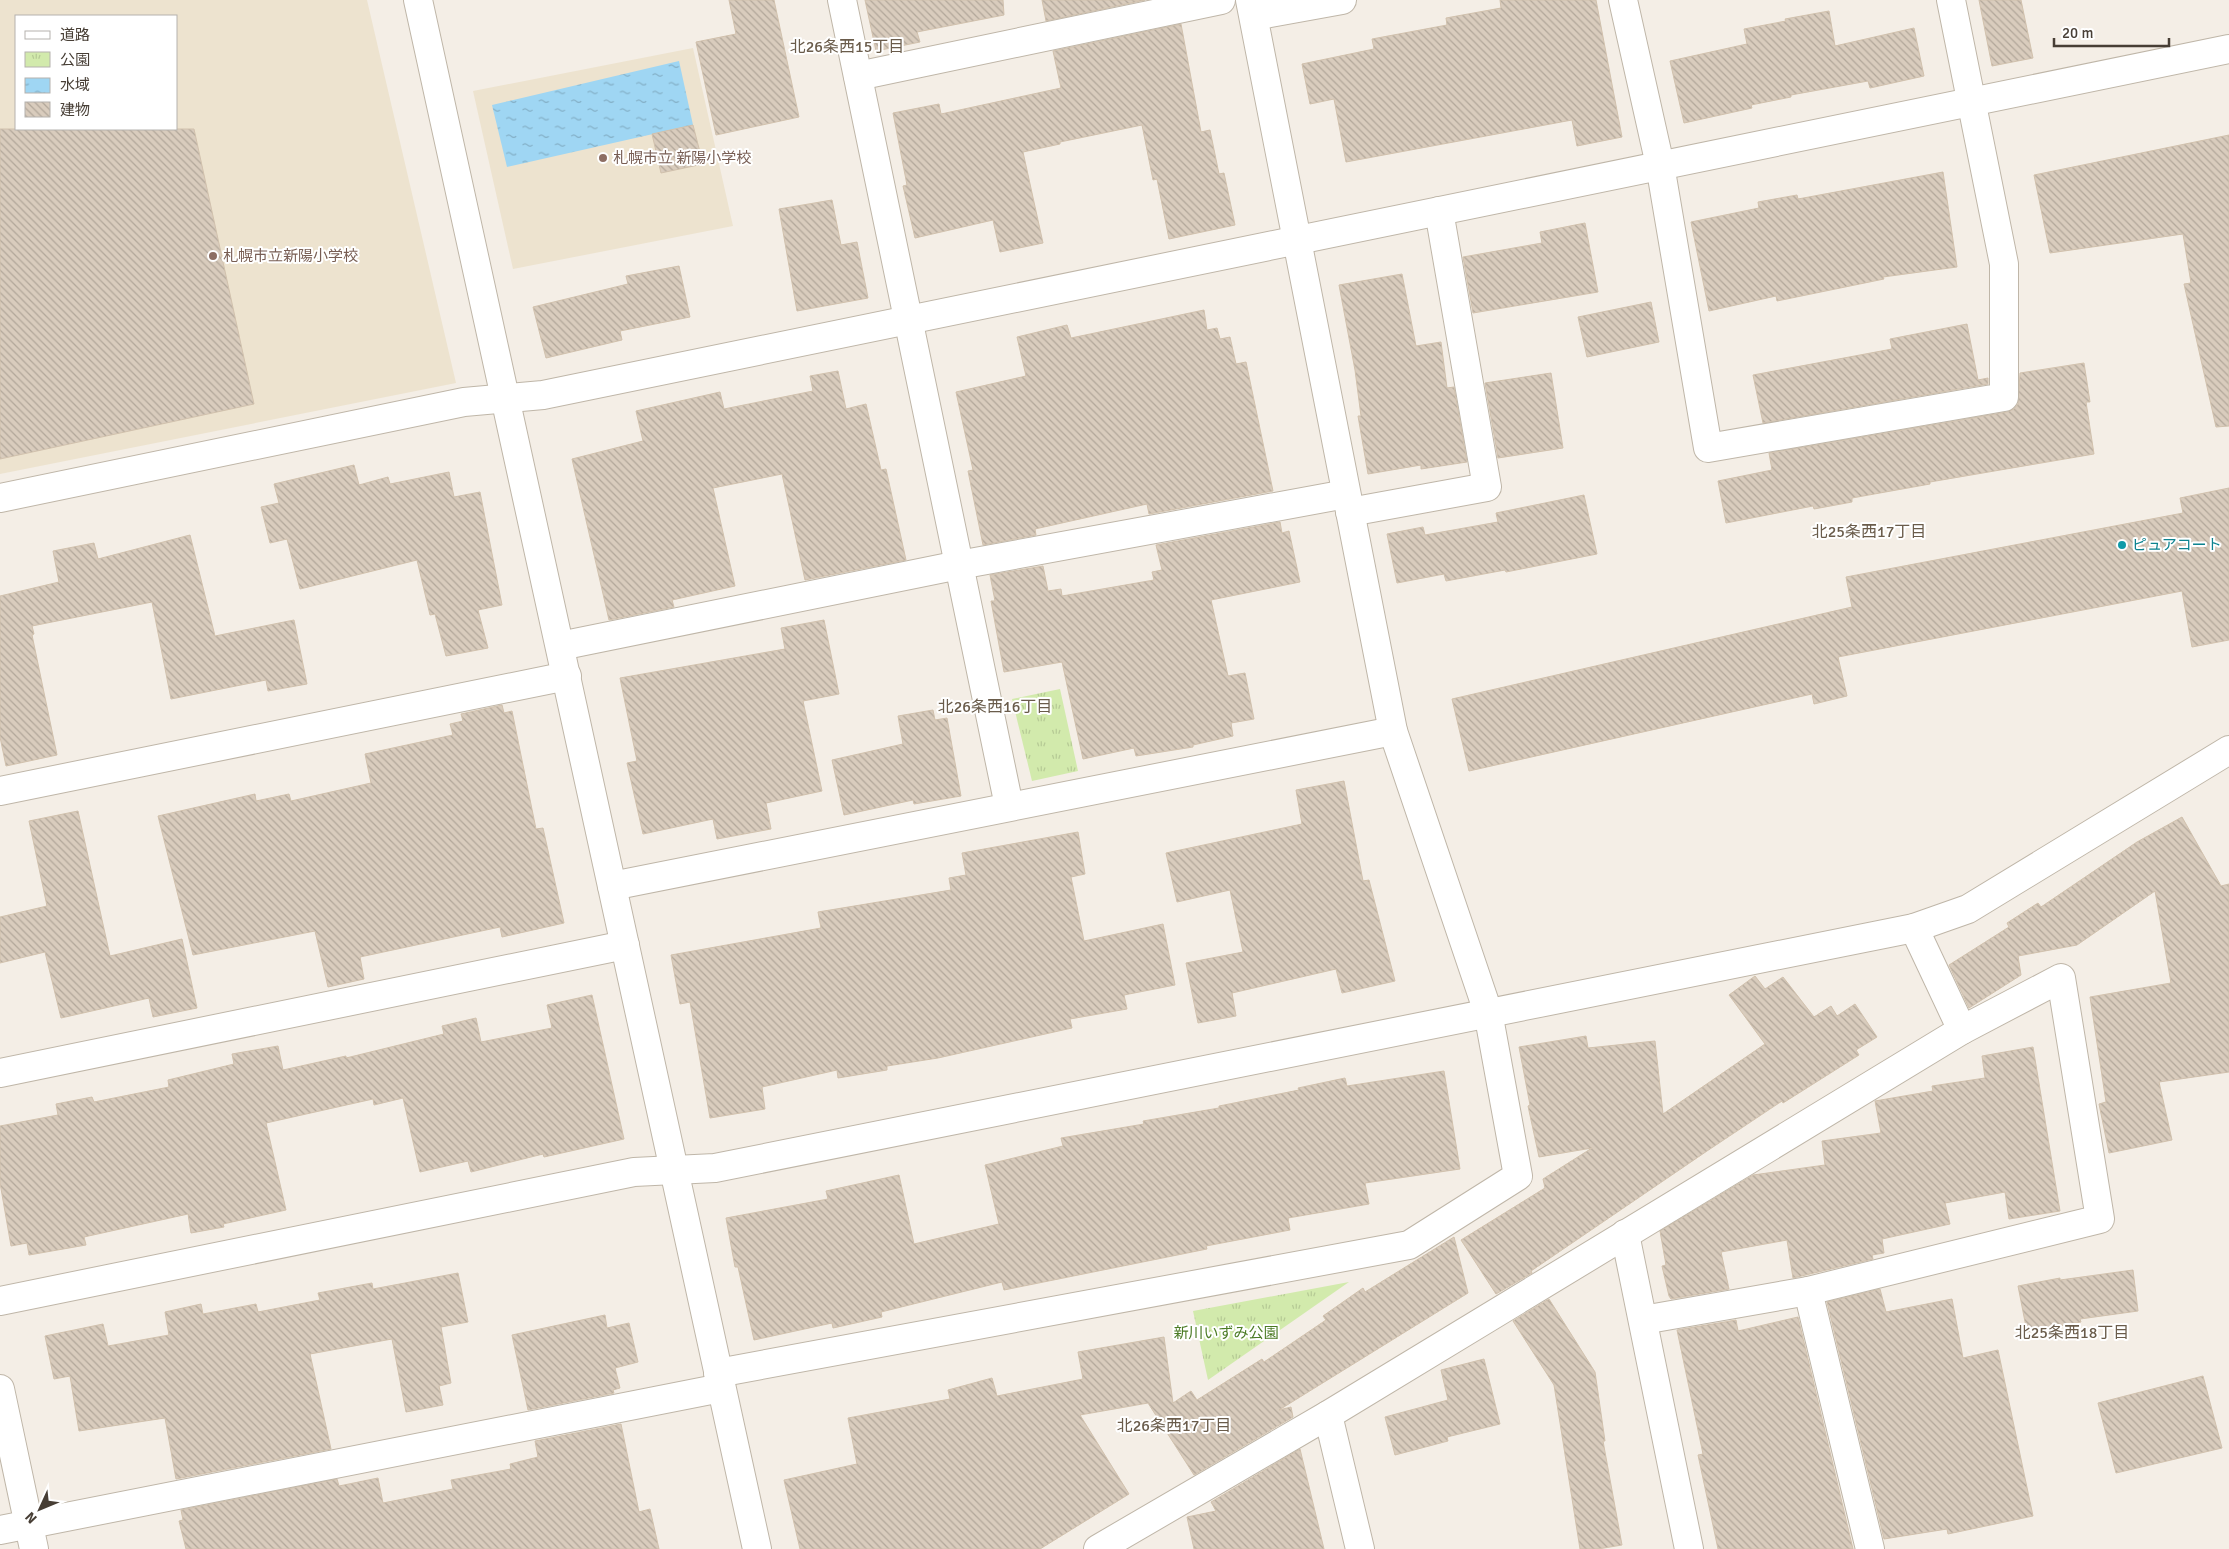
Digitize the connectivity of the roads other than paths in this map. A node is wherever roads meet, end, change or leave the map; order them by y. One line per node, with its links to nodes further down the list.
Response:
1 (418, 0): 15 (street)
2 (842, 0): 9 (street)
3 (1221, 0): 9 (street)
4 (1342, 0): 7 (street)
5 (1623, 0): 11 (street)
6 (1951, 0): 10 (street)
7 (1252, 8): 13 (street)
8 (2229, 49): 10 (street)
9 (858, 76): 14 (street)
10 (1970, 101): 11 (street); 11 (street)
11 (1660, 165): 12 (street)
12 (1439, 210): 13 (street); 17 (street)
13 (1297, 239): 14 (street); 17 (street)
14 (909, 320): 15 (street); 18 (street)
15 (506, 398): 16 (street); 19 (street)
16 (0, 498)
17 (1348, 503): 18 (street); 21 (street)
18 (959, 565): 19 (street); 24 (street)
19 (560, 646): 20 (street)
20 (567, 676): 23 (street); 25 (street)
21 (1393, 731): 24 (street); 28 (street)
22 (2229, 750): 26 (street)
23 (0, 791)
24 (1009, 806): 25 (street)
25 (612, 886): 27 (street)
26 (1914, 928): 28 (street); 29 (street)
27 (625, 945): 30 (street); 31 (street)
28 (1488, 1012): 31 (street); 36 (street)
29 (1962, 1030): 32 (street); 33 (street)
30 (0, 1073)
31 (674, 1171): 34 (street); 36 (street)
32 (1625, 1234): 35 (street); 38 (street)
33 (1808, 1291): 35 (street); 45 (street)
34 (0, 1301)
35 (1642, 1320): 44 (street)
36 (720, 1381): 40 (street); 41 (street)
37 (0, 1389): 40 (street)
38 (1328, 1415): 42 (street); 43 (street)
39 (0, 1530): 40 (street)
40 (32, 1537)
41 (757, 1549)
42 (1098, 1549)
43 (1360, 1549)
44 (1689, 1549)
45 (1870, 1549)

